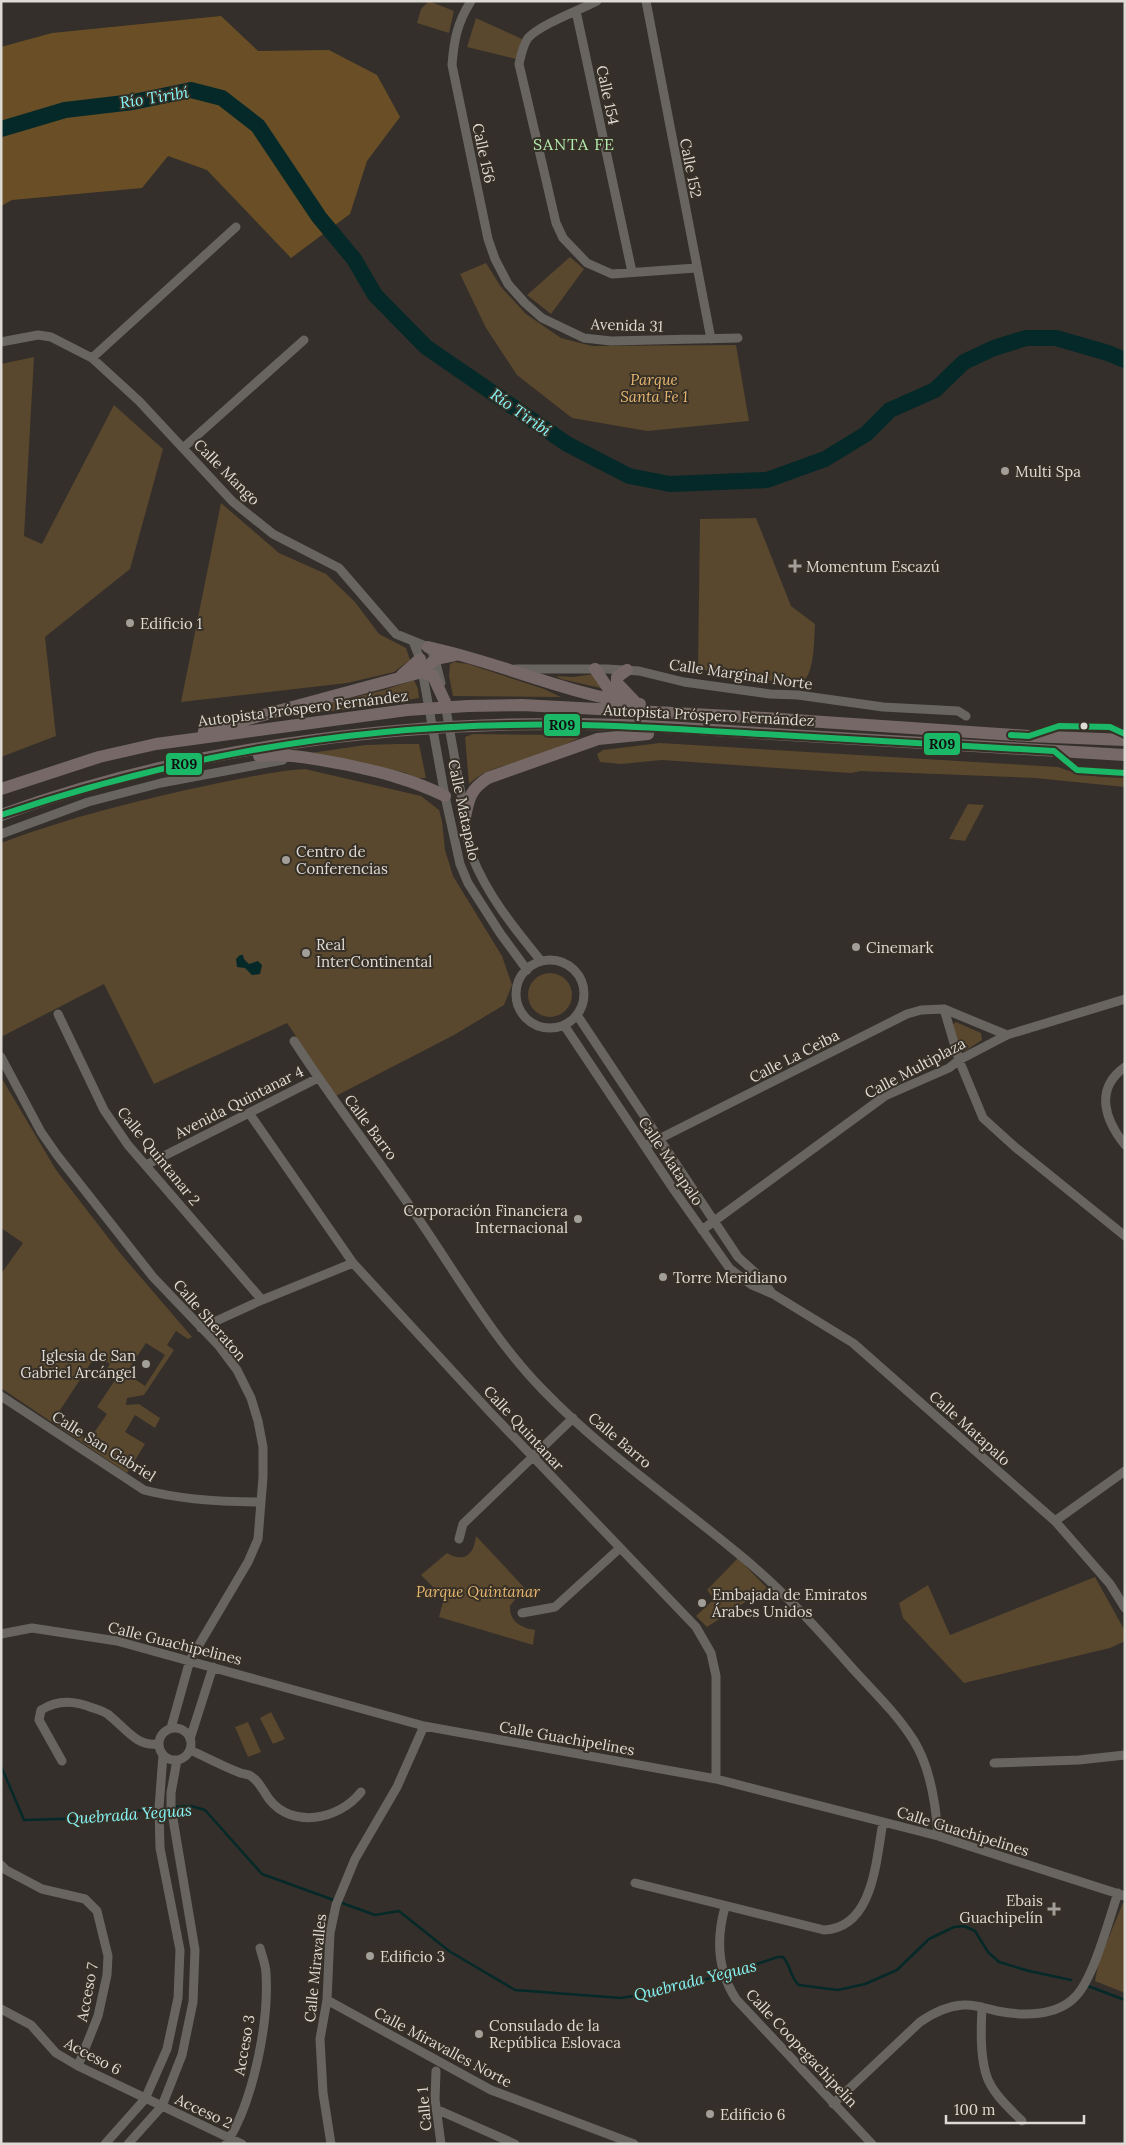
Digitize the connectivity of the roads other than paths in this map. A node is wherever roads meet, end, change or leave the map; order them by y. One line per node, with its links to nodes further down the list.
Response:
1 (471, 1): 8 (street, Calle 156)
2 (597, 1): 4 (street)
3 (646, 1): 6 (street, Calle 152)
4 (576, 11): 7 (street, Calle 154); 7 (street)
5 (236, 227): 13 (street)
6 (696, 268): 7 (street); 10 (street, Calle 152)
7 (632, 272)
8 (525, 303): 10 (street, Avenida 31)
9 (738, 338): 10 (street, Avenida 31)
10 (711, 339)
11 (304, 340): 14 (street)
12 (1, 342): 13 (street, Calle Mango)
13 (92, 358): 14 (street, Calle Mango)
14 (183, 448): 15 (street, Calle Mango)
15 (413, 641): 16 (street, Calle Mango); 19 (street, Calle Matapalo)
16 (428, 647): 17 (highway); 18 (street, Calle Matapalo)
17 (463, 654): 18 (highway); 21 (highway)
18 (435, 659): 19 (highway); 24 (street, Calle Matapalo)
19 (421, 665): 24 (highway); 30 (highway); 35 (street, Calle Matapalo)
20 (595, 669): 21 (street, Calle Marginal Norte); 22 (street, Calle Marginal Norte); 23 (highway)
21 (511, 670): 23 (highway)
22 (627, 670): 25 (highway); 27 (street, Calle Marginal Norte)
23 (616, 700): 25 (highway)
24 (445, 702): 37 (street, Calle Matapalo)
25 (636, 703): 26 (highway)
26 (749, 716): 29 (highway, Autopista Próspero Fernández); 30 (highway, Autopista Próspero Fernández)
27 (966, 716)
28 (708, 730): 31 (highway, Autopista Próspero Fernández); 33 (highway, Autopista Próspero Fernández); 37 (highway)
29 (1125, 740)
30 (156, 744): 34 (highway, Autopista Próspero Fernández)
31 (1125, 755)
32 (309, 758): 33 (highway); 35 (highway); 38 (street)
33 (169, 766): 36 (highway, Autopista Próspero Fernández)
34 (1, 789)
35 (445, 796): 40 (street, Calle Matapalo)
36 (1, 815)
37 (465, 817): 39 (street, Calle Matapalo)
38 (1, 834)
39 (541, 962): 40 (street); 44 (street)
40 (527, 970): 45 (street)
41 (1125, 999): 46 (street, Calle Multiplaza)
42 (944, 1009): 46 (street, Calle La Ceiba); 49 (street); 53 (street, Calle La Ceiba)
43 (58, 1014): 56 (street, Calle Quintanar 2)
44 (577, 1015): 45 (street); 53 (street, Calle Matapalo)
45 (564, 1025): 54 (street, Calle Matapalo)
46 (1007, 1035): 49 (street, Calle Multiplaza)
47 (294, 1041): 51 (street, Calle Barro)
48 (1, 1057): 63 (street, Calle Sheraton)
49 (959, 1060): 57 (street, Calle Multiplaza); 59 (street)
50 (1125, 1067): 55 (street)
51 (318, 1078): 52 (street, Avenida Quintanar 4); 65 (street, Calle Barro)
52 (249, 1113): 56 (street, Avenida Quintanar 4); 60 (street, Calle Quintanar)
53 (659, 1139): 54 (street); 57 (street, Calle Matapalo)
54 (645, 1146): 58 (street, Calle Matapalo)
55 (1125, 1146)
56 (146, 1165): 62 (street, Calle Quintanar 2)
57 (715, 1221): 58 (street, Calle Multiplaza); 61 (street, Calle Matapalo)
58 (702, 1230): 61 (street, Calle Matapalo)
59 (1125, 1236)
60 (353, 1263): 62 (street); 66 (street, Calle Quintanar)
61 (773, 1294): 69 (street, Calle Matapalo)
62 (262, 1300): 63 (street)
63 (201, 1328): 68 (street, Calle Sheraton)
64 (1, 1396): 68 (street, Calle San Gabriel)
65 (573, 1418): 66 (street); 90 (street, Calle Barro)
66 (532, 1456): 70 (street); 71 (street, Calle Quintanar)
67 (1125, 1471): 69 (street)
68 (260, 1502): 75 (street, Calle Sheraton)
69 (1055, 1521): 72 (street, Calle Matapalo)
70 (459, 1539)
71 (620, 1548): 73 (street); 87 (street, Calle Quintanar)
72 (1125, 1608)
73 (522, 1613)
74 (1, 1634): 75 (street, Calle Guachipelines)
75 (190, 1660): 76 (street, Calle Guachipelines); 78 (street, Calle Sheraton)
76 (213, 1667): 77 (street, Calle Guachipelines); 79 (street)
77 (424, 1726): 87 (street, Calle Guachipelines); 98 (street, Calle Miravalles)
78 (171, 1728): 79 (street); 80 (street)
79 (190, 1739): 81 (street)
80 (158, 1744): 83 (street); 85 (street)
81 (190, 1750): 84 (street); 88 (street)
82 (1125, 1754): 86 (street)
83 (163, 1755): 84 (street); 95 (street)
84 (177, 1760): 96 (street)
85 (62, 1761)
86 (994, 1763)
87 (716, 1780): 89 (street, Calle Guachipelines)
88 (361, 1792)
89 (883, 1822): 90 (street, Calle Guachipelines); 94 (street)
90 (938, 1836): 93 (street, Calle Guachipelines)
91 (1, 1865): 101 (street, Acceso 7)
92 (635, 1883): 94 (street)
93 (1121, 1895): 99 (street)
94 (725, 1906): 104 (street, Calle Coopegachipelín)
95 (175, 1928): 96 (street); 103 (street)
96 (191, 1930): 103 (street)
97 (260, 1948): 107 (street, Acceso 3)
98 (327, 2000): 111 (street, Calle Miravalles); 114 (street, Calle Miravalles Norte)
99 (982, 2008): 104 (street); 106 (street)
100 (1, 2009): 101 (street, Acceso 6)
101 (78, 2066): 103 (street, Acceso 6)
102 (436, 2071): 105 (street, Calle 1)
103 (153, 2102): 107 (street, Acceso 2); 108 (street); 109 (street)
104 (834, 2104): 115 (street, Calle Coopegachipelín)
105 (436, 2109): 112 (street, Calle 1); 113 (street)
106 (1022, 2121)
107 (228, 2141): 110 (street, Acceso 2)
108 (105, 2144)
109 (128, 2144)
110 (242, 2144)
111 (331, 2144)
112 (441, 2144)
113 (515, 2144)
114 (634, 2144)
115 (872, 2144)

